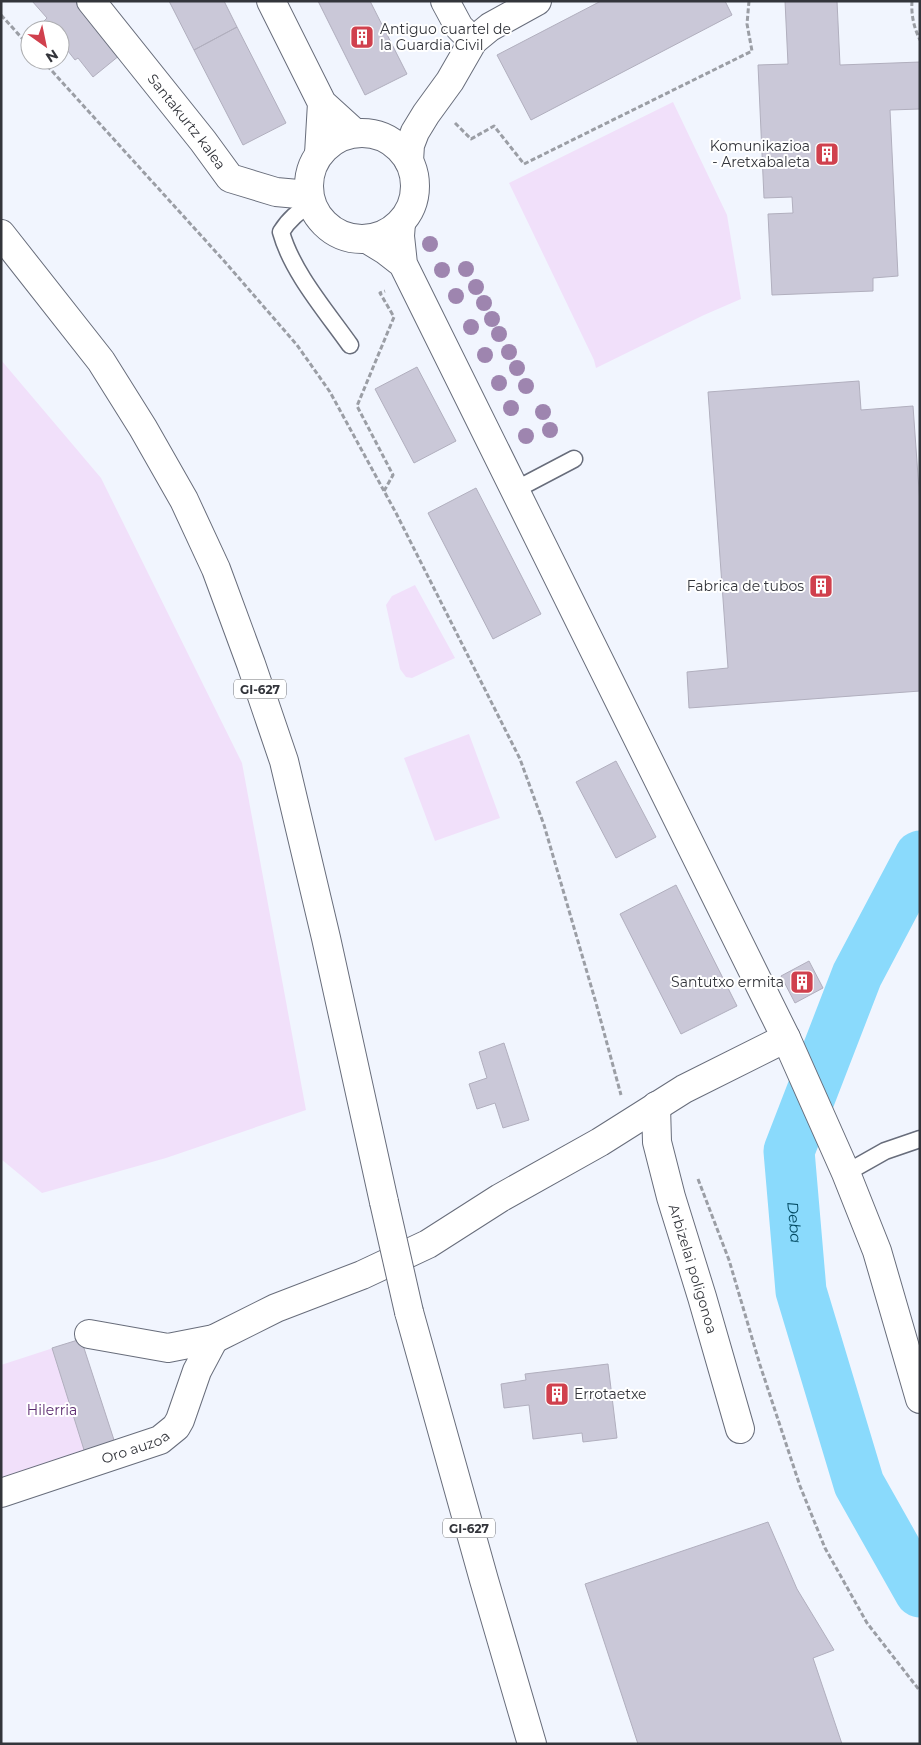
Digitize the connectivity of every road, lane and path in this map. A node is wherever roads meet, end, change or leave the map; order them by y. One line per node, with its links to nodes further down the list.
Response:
1 (91, 1): 17 (street, Santakurtz kalea)
2 (271, 1): 12 (street)
3 (445, 1): 10 (street)
4 (537, 1): 10 (street)
5 (749, 1): 13 (path)
6 (912, 1): 9 (path)
7 (1, 15): 8 (path)
8 (20, 36)
9 (920, 40)
10 (473, 42): 13 (street)
11 (51, 70): 25 (path)
12 (322, 103): 14 (street); 15 (street)
13 (430, 109): 14 (street); 16 (street)
14 (366, 134): 15 (street); 16 (street)
15 (319, 154): 17 (street)
16 (409, 161): 18 (street)
17 (310, 200): 20 (street); 22 (lane)
18 (401, 222): 20 (street); 21 (street)
19 (1, 234): 38 (street, GI-627, bridge)
20 (366, 239): 21 (street)
21 (407, 271): 24 (street); 25 (path)
22 (350, 344)
23 (574, 459): 24 (lane)
24 (515, 490): 26 (street)
25 (384, 491): 28 (path)
26 (791, 1049): 27 (street); 31 (street)
27 (656, 1106): 28 (street); 35 (street, Arbizelai poligonoa)
28 (627, 1125): 33 (street)
29 (920, 1139): 31 (lane)
30 (696, 1172): 37 (path)
31 (846, 1173): 34 (street)
32 (89, 1334): 33 (street)
33 (214, 1339): 36 (street, Oro auzoa)
34 (920, 1399)
35 (740, 1429)
36 (1, 1494)
37 (920, 1692)
38 (532, 1744)

